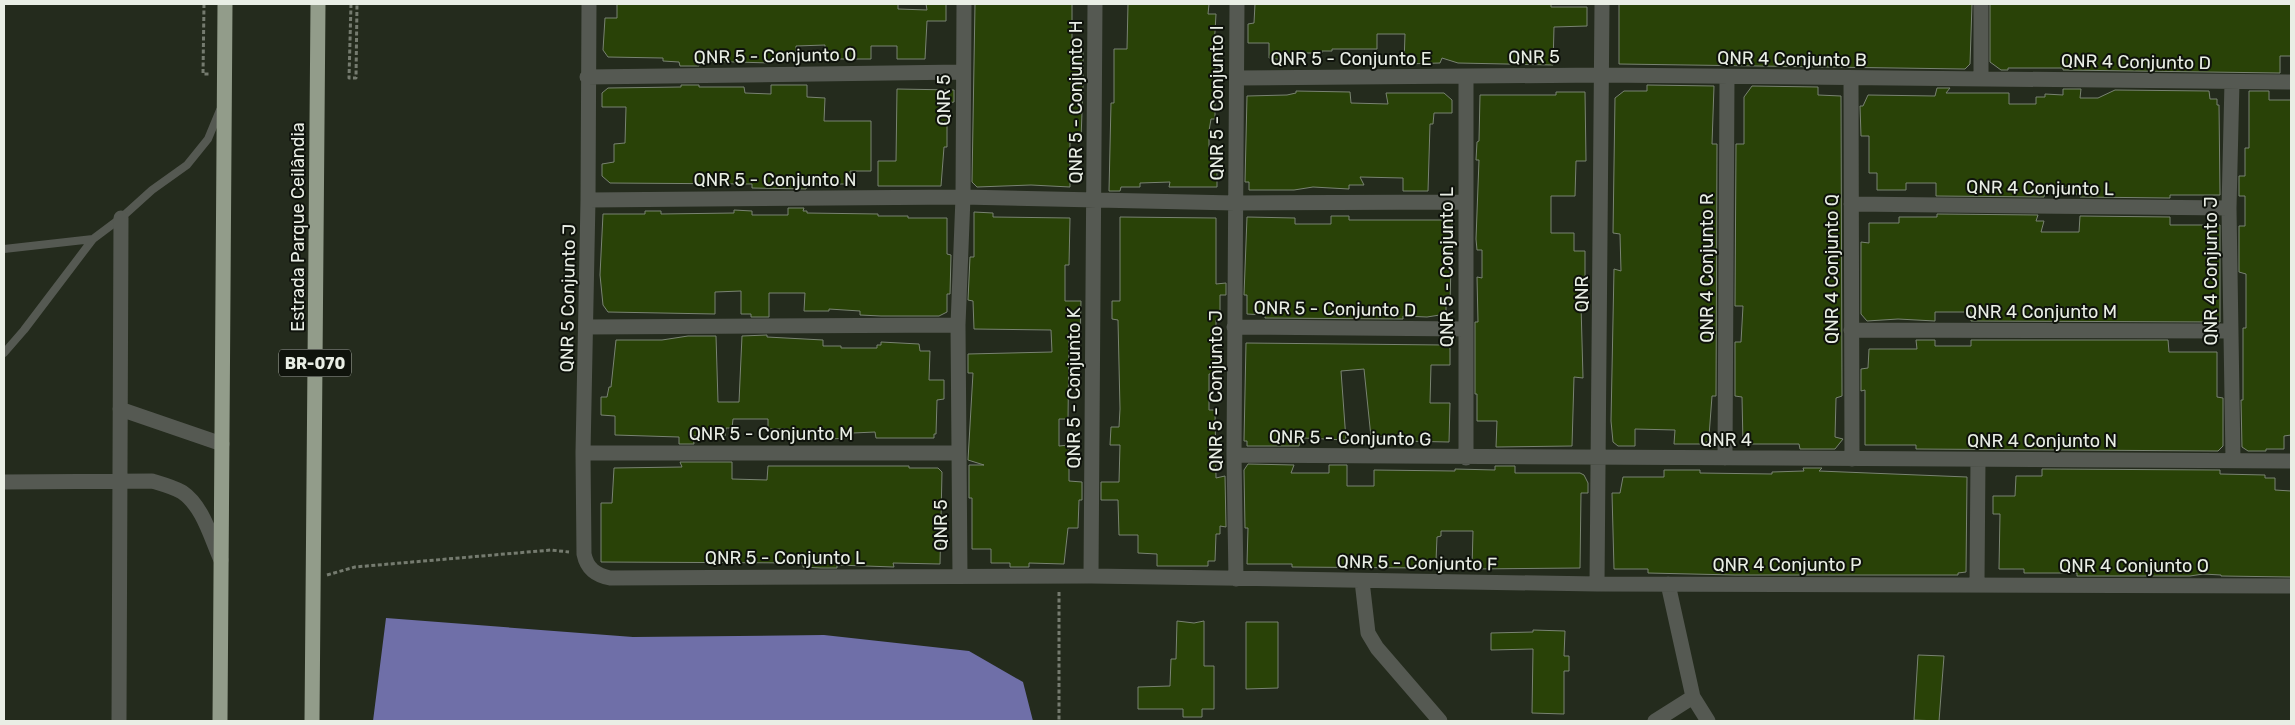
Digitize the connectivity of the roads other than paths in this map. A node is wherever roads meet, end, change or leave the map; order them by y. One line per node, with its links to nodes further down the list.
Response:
1 (224, 4): 19 (highway)
2 (318, 4): 64 (highway, Estrada Parque Ceilândia / BR-070)
3 (589, 4): 13 (street, QNR 5 Conjunto J)
4 (964, 4): 9 (street, QNR 5)
5 (1095, 4): 22 (street, QNR 5 - Conjunto H)
6 (1237, 4): 14 (street, QNR 5 - Conjunto I)
7 (1602, 4): 10 (street, QNR)
8 (1982, 4): 16 (street)
9 (962, 72): 13 (street, QNR 5 - Conjunto O); 20 (street, QNR 5)
10 (1602, 75): 11 (street, QNR 5); 12 (street, QNR 4 Conjunto B); 43 (street, QNR)
11 (1466, 77): 14 (street, QNR 5 - Conjunto E); 23 (street, QNR 5 - Conjunto L)
12 (1727, 77): 15 (street, QNR 4 Conjunto B); 44 (street, QNR 4 Conjunto R)
13 (588, 78): 21 (street, QNR 5 Conjunto J)
14 (1236, 78): 24 (street, QNR 5 - Conjunto I)
15 (1851, 78): 16 (street, QNR 4 Conjunto B); 25 (street, QNR 4 Conjunto Q)
16 (1981, 79): 17 (street, QNR 4 Conjunto D)
17 (2232, 82): 18 (street, QNR 4 Conjunto D); 26 (street, QNR 4 Conjunto J)
18 (2291, 82)
19 (224, 101): 27 (lane); 38 (highway)
20 (962, 197): 21 (street, QNR 5 - Conjunto N); 22 (street); 30 (street, QNR 5)
21 (588, 200): 31 (street, QNR 5 Conjunto J)
22 (1094, 201): 24 (street); 53 (street, QNR 5 - Conjunto K)
23 (1466, 202): 24 (street); 33 (street, QNR 5 - Conjunto L)
24 (1235, 203): 32 (street, QNR 5 - Conjunto J)
25 (1851, 204): 26 (street, QNR 4 Conjunto L); 34 (street, QNR 4 Conjunto Q)
26 (2229, 208): 35 (street, QNR 4 Conjunto J)
27 (121, 218): 28 (lane); 37 (street)
28 (93, 239): 29 (lane); 36 (lane)
29 (4, 249)
30 (958, 325): 31 (street); 40 (street, QNR 5)
31 (586, 327): 39 (street, QNR 5 Conjunto J)
32 (1234, 327): 33 (street, QNR 5 - Conjunto D); 41 (street, QNR 5 - Conjunto J)
33 (1466, 329): 42 (street, QNR 5 - Conjunto L)
34 (1852, 330): 35 (street, QNR 4 Conjunto M); 45 (street, QNR 4 Conjunto Q)
35 (2230, 331): 47 (street, QNR 4 Conjunto J)
36 (4, 353)
37 (120, 409): 38 (street); 49 (street)
38 (222, 444): 51 (highway)
39 (583, 453): 40 (street, QNR 5 - Conjunto M); 54 (street, QNR 5 Conjunto J)
40 (959, 453): 52 (street, QNR 5)
41 (1234, 455): 42 (street, QNR 5 - Conjunto G); 55 (street, QNR 5 - Conjunto J)
42 (1466, 458): 43 (street)
43 (1600, 458): 44 (street, QNR 4); 58 (street, QNR)
44 (1725, 458): 45 (street, QNR 4)
45 (1852, 459): 46 (street, QNR 4 Conjunto N)
46 (1978, 460): 47 (street, QNR 4 Conjunto N); 57 (street)
47 (2233, 460): 48 (street)
48 (2291, 461)
49 (120, 481): 50 (street); 51 (street); 62 (street)
50 (4, 482)
51 (221, 560): 63 (highway)
52 (960, 576): 53 (street, QNR 5); 54 (street, QNR 5 - Conjunto L)
53 (1091, 576): 55 (street, QNR 5)
54 (610, 578)
55 (1236, 579): 56 (street, QNR 5 - Conjunto F)
56 (1362, 581): 58 (street, QNR 5 - Conjunto F); 65 (street)
57 (1977, 583): 59 (street, QNR 4 Conjunto P); 60 (street, QNR 4 Conjunto O)
58 (1597, 584): 59 (street, QNR 4 Conjunto P)
59 (1668, 584): 61 (street)
60 (2291, 586)
61 (1693, 697): 66 (street); 67 (street)
62 (119, 721)
63 (220, 721)
64 (312, 721)
65 (1440, 721)
66 (1655, 721)
67 (1708, 721)

